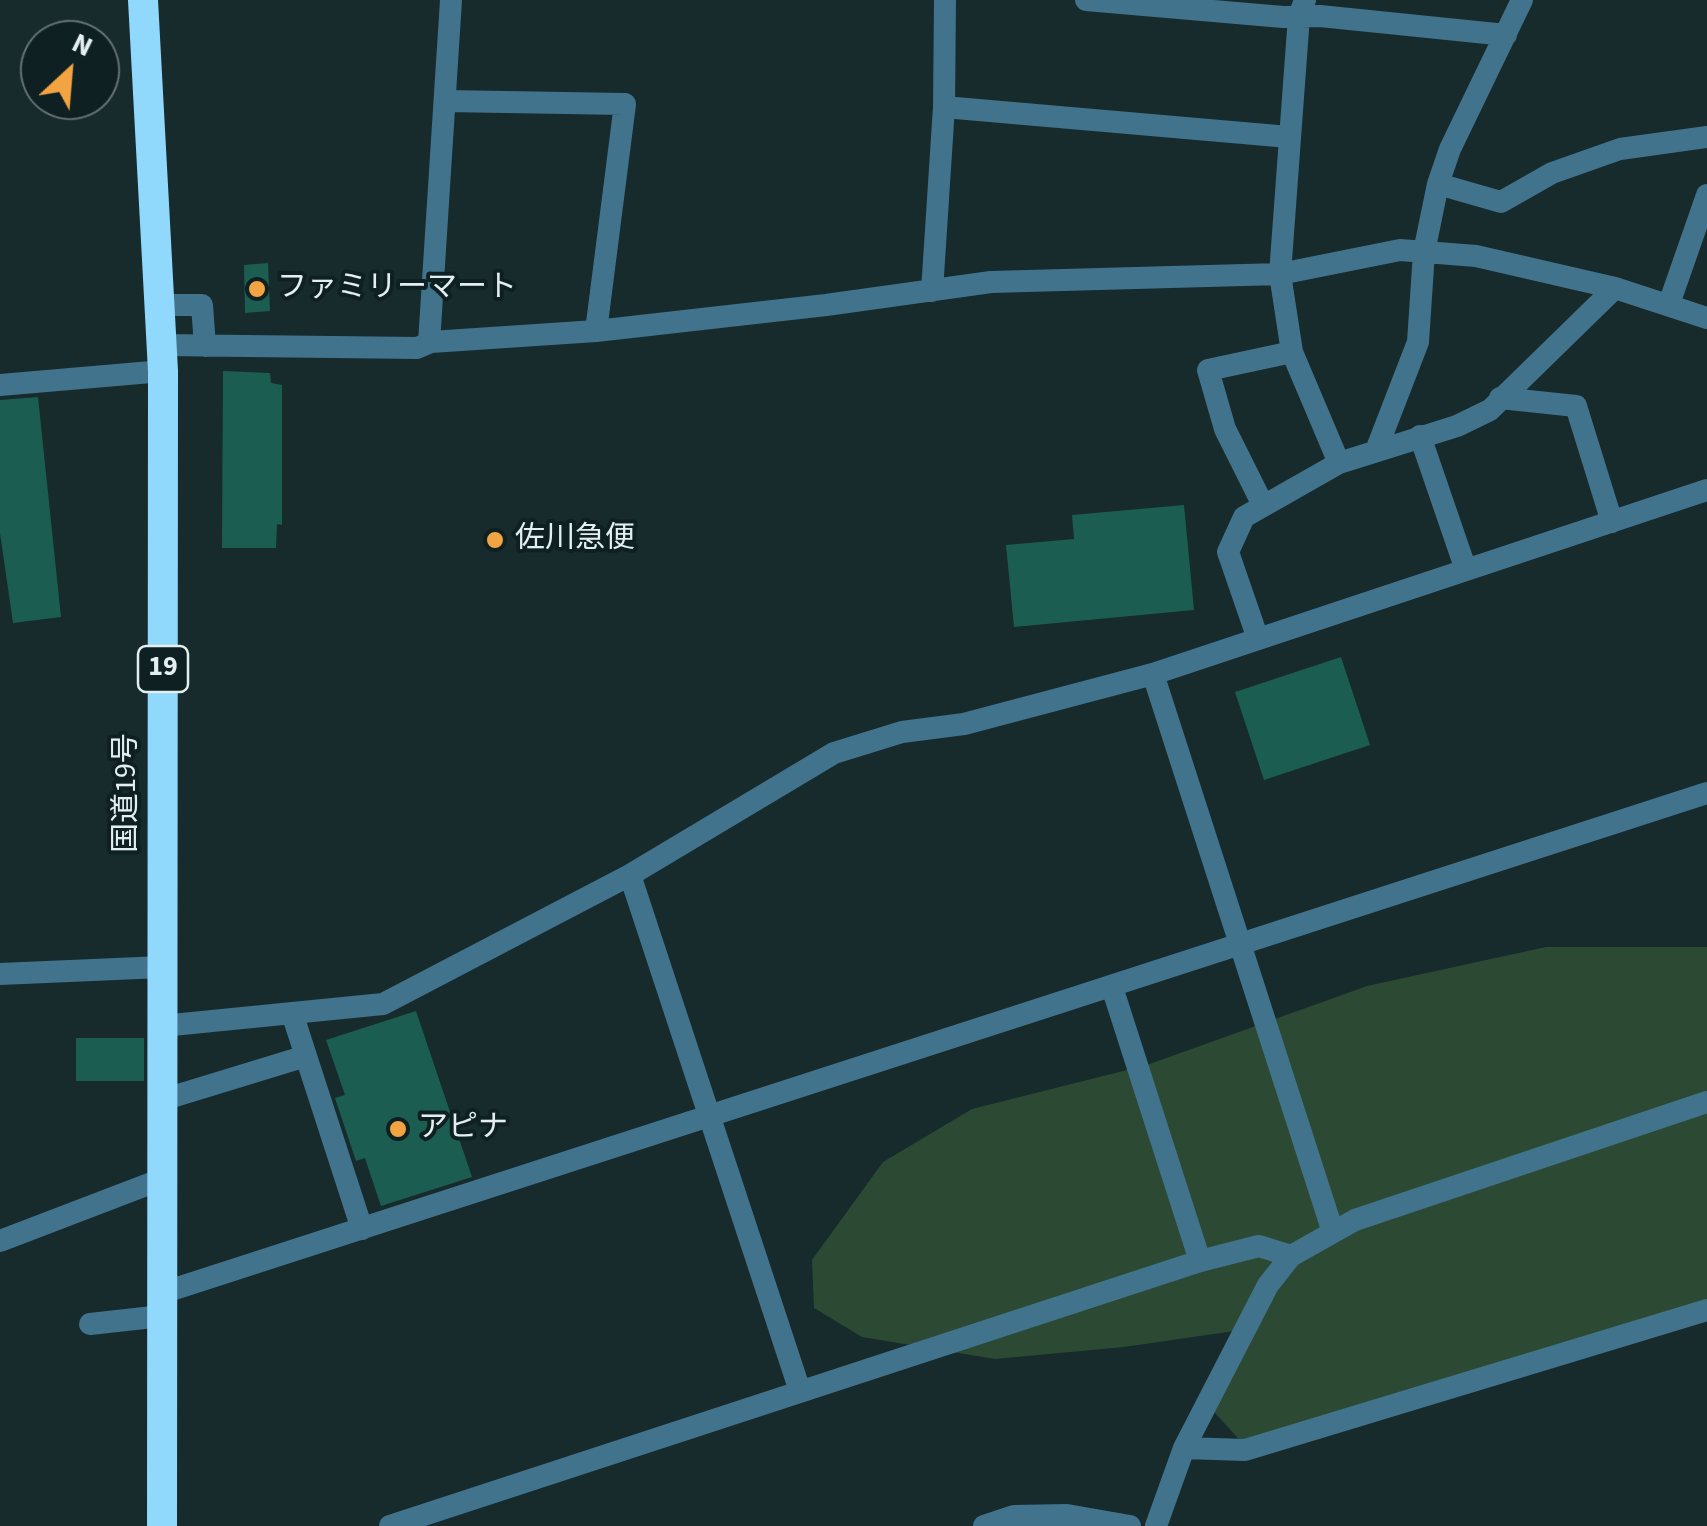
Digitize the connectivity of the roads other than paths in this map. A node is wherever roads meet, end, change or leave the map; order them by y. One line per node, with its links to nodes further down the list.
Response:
1 (143, 0): 19 (highway, 国道19号 / 19)
2 (451, 0): 8 (street)
3 (945, 0): 9 (street)
4 (1086, 0): 6 (street)
5 (1522, 0): 7 (street)
6 (1302, 8): 7 (street); 10 (street)
7 (1506, 35): 12 (street)
8 (445, 102): 21 (street); 22 (street)
9 (944, 106): 10 (street); 17 (street)
10 (1289, 137): 15 (street)
11 (1707, 137): 12 (street)
12 (1438, 184): 14 (street)
13 (1707, 195): 18 (street)
14 (1424, 252): 15 (street); 16 (street); 29 (street)
15 (1280, 274): 17 (street); 24 (street)
16 (1615, 288): 18 (street); 27 (street)
17 (932, 290): 21 (street)
18 (1670, 304): 20 (street)
19 (161, 305): 23 (street); 25 (highway, 国道19号 / 19)
20 (1707, 318)
21 (596, 330): 22 (street)
22 (429, 343): 23 (street)
23 (204, 346): 25 (street)
24 (1292, 352): 30 (street); 32 (street)
25 (162, 358): 26 (street); 40 (highway, 国道19号 / 19)
26 (0, 385)
27 (1500, 398): 28 (street); 33 (street)
28 (1420, 436): 29 (street); 34 (street)
29 (1378, 448): 30 (street)
30 (1339, 463): 32 (street)
31 (1707, 490): 33 (street)
32 (1263, 505): 35 (street)
33 (1612, 522): 34 (street)
34 (1466, 570): 35 (street)
35 (1258, 639): 36 (street)
36 (1153, 674): 38 (street); 39 (street)
37 (1707, 794): 39 (street)
38 (630, 876): 43 (street); 48 (street)
39 (1241, 946): 42 (street); 51 (street)
40 (162, 966): 41 (street); 44 (highway, 国道19号 / 19)
41 (0, 974)
42 (1112, 987): 48 (street); 54 (street)
43 (292, 1013): 44 (street); 45 (street)
44 (162, 1026): 46 (highway, 国道19号 / 19)
45 (306, 1056): 46 (street); 50 (street)
46 (162, 1100): 49 (highway, 国道19号 / 19)
47 (1707, 1102): 51 (street)
48 (711, 1117): 50 (street); 58 (street)
49 (162, 1179): 52 (street); 55 (highway, 国道19号 / 19)
50 (362, 1230): 55 (street)
51 (1332, 1230): 53 (street)
52 (0, 1242)
53 (1291, 1256): 54 (street); 59 (street)
54 (1200, 1261): 58 (street)
55 (162, 1305): 57 (street); 60 (highway, 国道19号 / 19)
56 (1707, 1310): 59 (street)
57 (90, 1324)
58 (800, 1392): 61 (street)
59 (1184, 1448): 64 (street)
60 (162, 1526)
61 (390, 1526)
62 (984, 1526): 63 (street)
63 (1130, 1526)
64 (1156, 1526)

